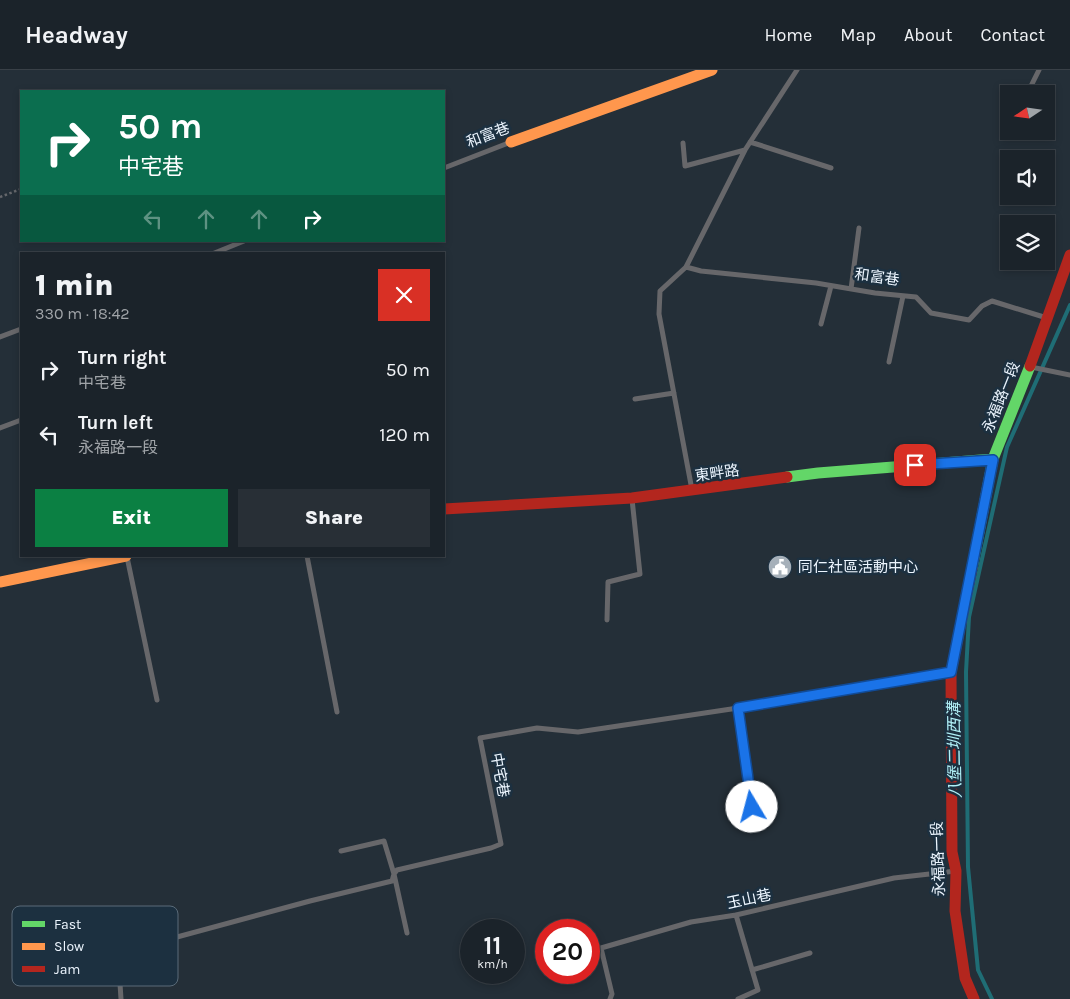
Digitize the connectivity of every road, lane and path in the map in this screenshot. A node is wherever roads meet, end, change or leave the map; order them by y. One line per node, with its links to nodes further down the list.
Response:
1 (712, 70): 5 (street, 和富巷)
2 (797, 70): 6 (lane)
3 (1039, 70): 4 (lane)
4 (1032, 85)
5 (511, 142): 9 (lane, 和富巷)
6 (750, 142): 8 (lane); 10 (lane)
7 (683, 143): 8 (lane)
8 (745, 150): 17 (lane)
9 (445, 168)
10 (831, 168)
11 (20, 189): 12 (path)
12 (0, 197)
13 (859, 228): 19 (lane)
14 (242, 242): 15 (lane)
15 (217, 252)
16 (1070, 254): 21 (street, 永福路一段)
17 (686, 267): 18 (lane, 和富巷); 28 (lane)
18 (831, 286): 19 (lane, 和富巷); 22 (lane)
19 (850, 289): 20 (lane, 和富巷)
20 (903, 296): 21 (lane, 和富巷); 25 (lane)
21 (1047, 318): 26 (street, 永福路一段)
22 (821, 324)
23 (20, 329): 24 (lane)
24 (0, 337)
25 (889, 362)
26 (1033, 368): 27 (lane); 32 (street, 永福路一段)
27 (1070, 375)
28 (674, 393): 29 (lane); 33 (lane)
29 (635, 399)
30 (20, 420): 31 (lane)
31 (0, 428)
32 (993, 460): 33 (street, 東畔路); 41 (street, 永福路一段)
33 (693, 491): 34 (street, 東畔路)
34 (632, 498): 35 (street, 東畔路); 40 (lane)
35 (445, 509)
36 (121, 557): 39 (street)
37 (126, 557): 42 (lane)
38 (306, 557): 44 (lane)
39 (0, 582)
40 (606, 620)
41 (951, 672): 43 (lane, 中宅巷); 47 (street, 永福路一段)
42 (157, 700)
43 (738, 708): 45 (lane); 48 (lane, 中宅巷)
44 (337, 712)
45 (752, 807)
46 (341, 851): 48 (lane)
47 (956, 871): 49 (lane, 玉山巷); 58 (street, 永福路一段)
48 (394, 874): 50 (lane); 51 (lane, 中宅巷)
49 (736, 915): 53 (lane); 56 (lane, 玉山巷)
50 (407, 933)
51 (178, 937)
52 (810, 953): 53 (lane)
53 (752, 970): 57 (lane)
54 (120, 986): 55 (lane, 中宅巷)
55 (121, 999)
56 (610, 999)
57 (738, 999)
58 (974, 999)

